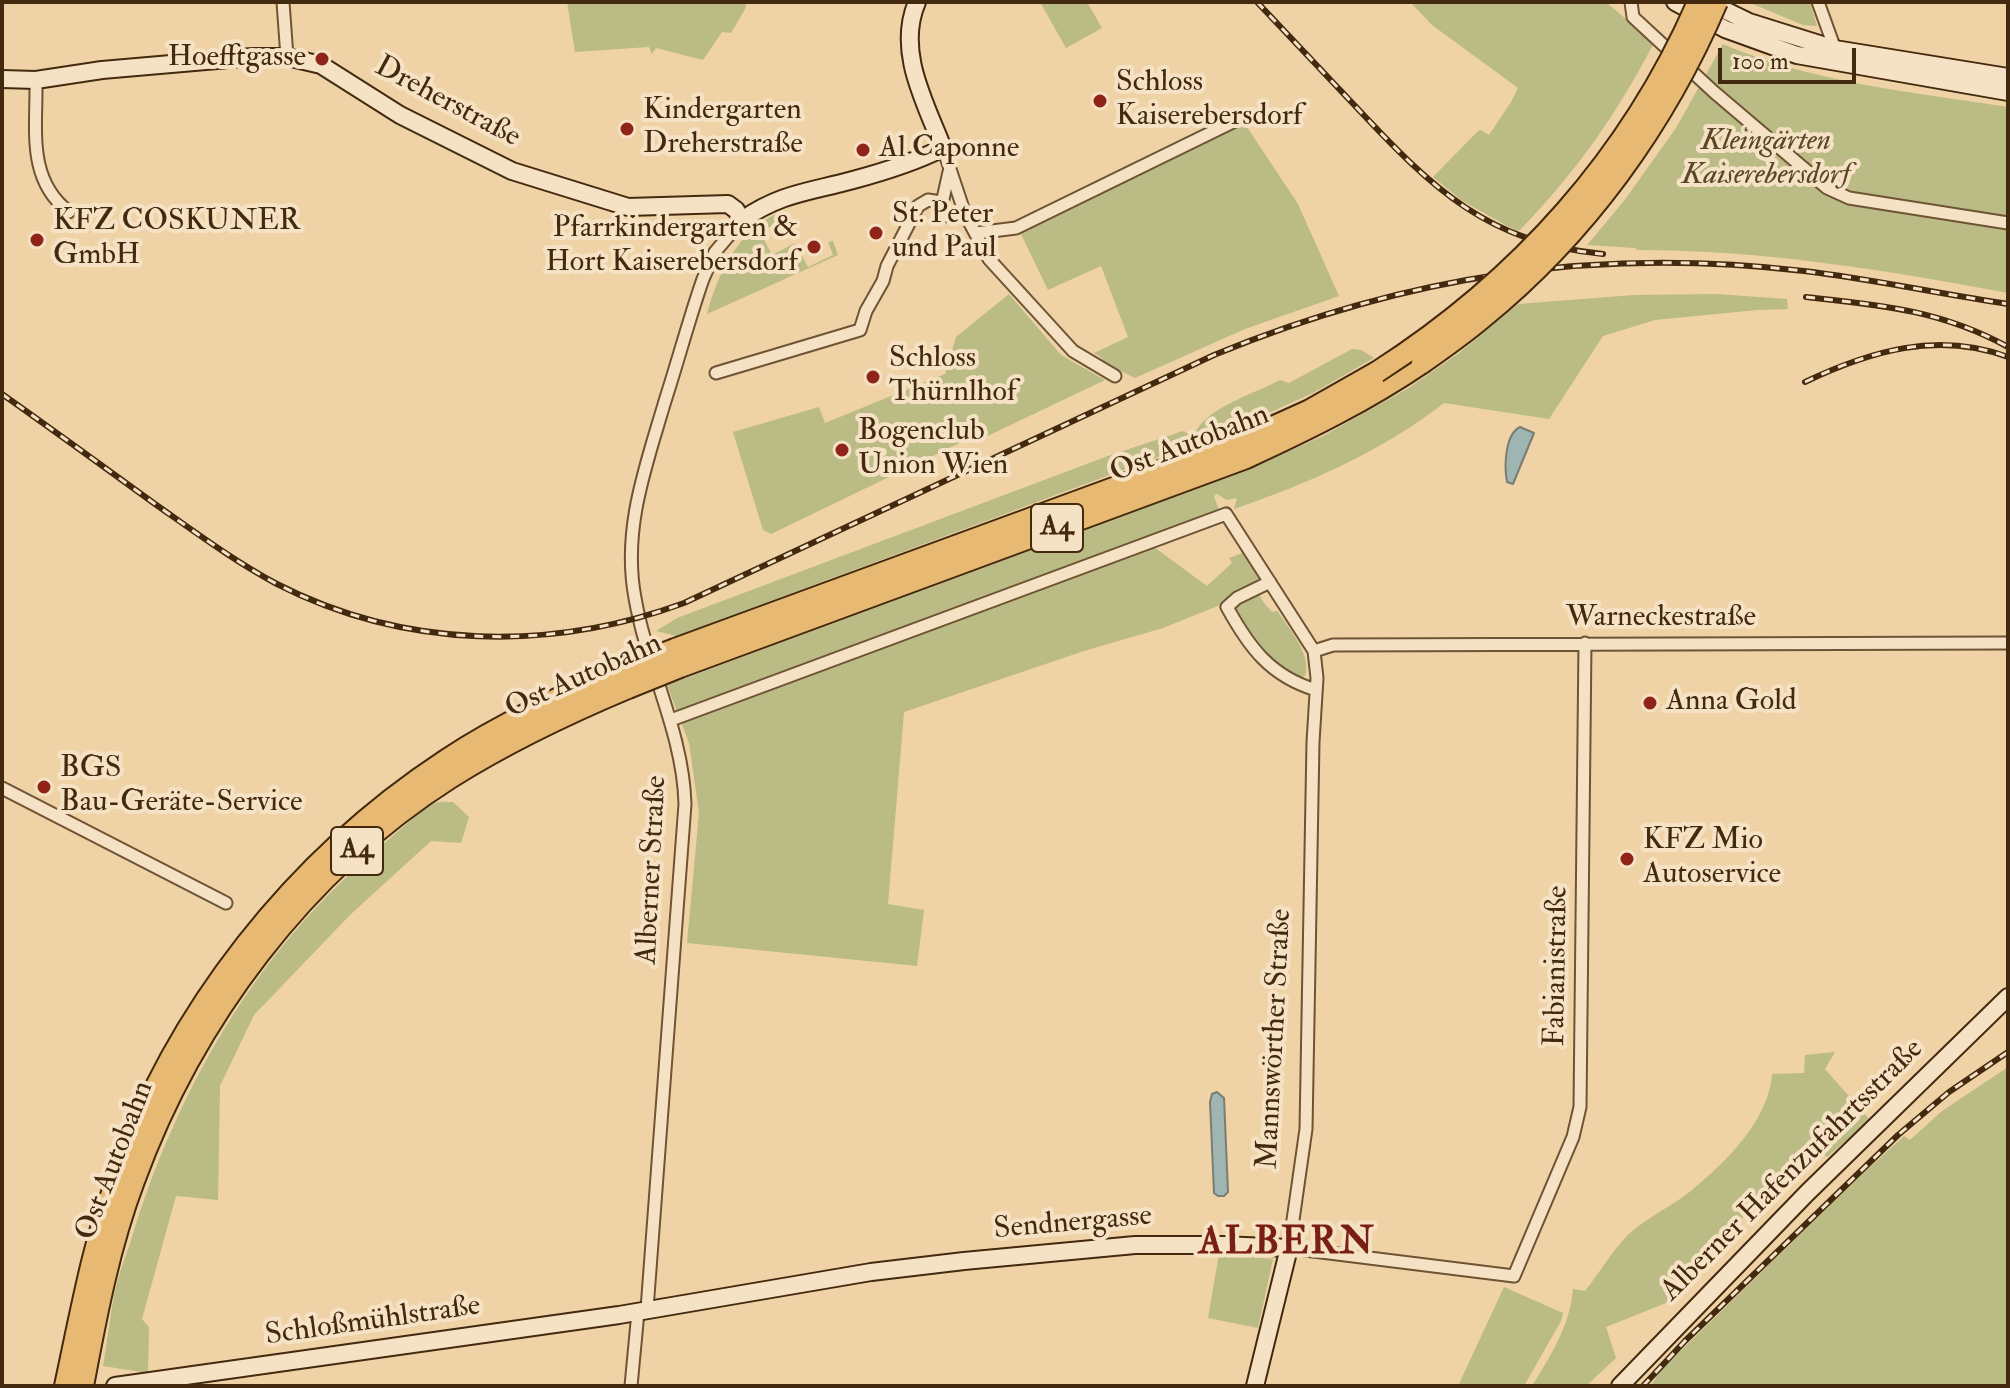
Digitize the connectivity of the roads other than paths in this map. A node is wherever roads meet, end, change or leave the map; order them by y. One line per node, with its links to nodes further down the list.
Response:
1 (283, 2): 10 (street)
2 (917, 2): 17 (street)
3 (1631, 2): 23 (street)
4 (1675, 2): 9 (street)
5 (1698, 2): 31 (highway, Ost Autobahn / A4, bridge)
6 (1708, 2): 9 (street)
7 (1717, 2): 31 (highway, Ost Autobahn / A4, bridge)
8 (1818, 2): 9 (street)
9 (1834, 55): 11 (street); 15 (street)
10 (287, 57): 13 (street, Dreherstraße); 22 (street, Dreherstraße)
11 (2008, 77)
12 (2, 79): 13 (street, Dreherstraße)
13 (36, 80): 14 (street, Dreherstraße); 20 (street)
14 (2, 89)
15 (2008, 92)
16 (1239, 119): 24 (street)
17 (943, 148): 18 (street); 22 (street)
18 (949, 172): 19 (street); 21 (street)
19 (941, 202): 21 (street); 25 (street)
20 (69, 212)
21 (965, 214): 24 (street)
22 (742, 220): 34 (street, Alberner Straße)
23 (2008, 223)
24 (976, 233): 26 (street)
25 (716, 373)
26 (1115, 376)
27 (1270, 582): 30 (street, Mannswörther Straße); 33 (street); 34 (street, Mannswörther Straße)
28 (1585, 643): 29 (street, Warneckestraße); 30 (street, Warneckestraße); 39 (street, Fabianistraße)
29 (2008, 643)
30 (1314, 651): 33 (street, Mannswörther Straße)
31 (678, 658): 32 (highway, Ost Autobahn / A4, bridge)
32 (625, 678): 41 (highway, Ost Autobahn / A4); 41 (highway, Ost Autobahn / A4)
33 (1316, 690): 38 (street, Mannswörther Straße)
34 (671, 720): 40 (street, Alberner Straße)
35 (2, 788): 36 (street)
36 (226, 903)
37 (2008, 997): 45 (street, Alberner Hafenzufahrtsstraße)
38 (1289, 1248): 39 (street, Sendnergasse); 40 (street, Sendnergasse); 44 (street, Mannswörther Straße)
39 (1514, 1276)
40 (642, 1310): 42 (street, Schloßmühlstraße); 43 (street, Alberner Straße)
41 (69, 1383)
42 (115, 1386)
43 (631, 1386)
44 (1255, 1386)
45 (1620, 1386)

